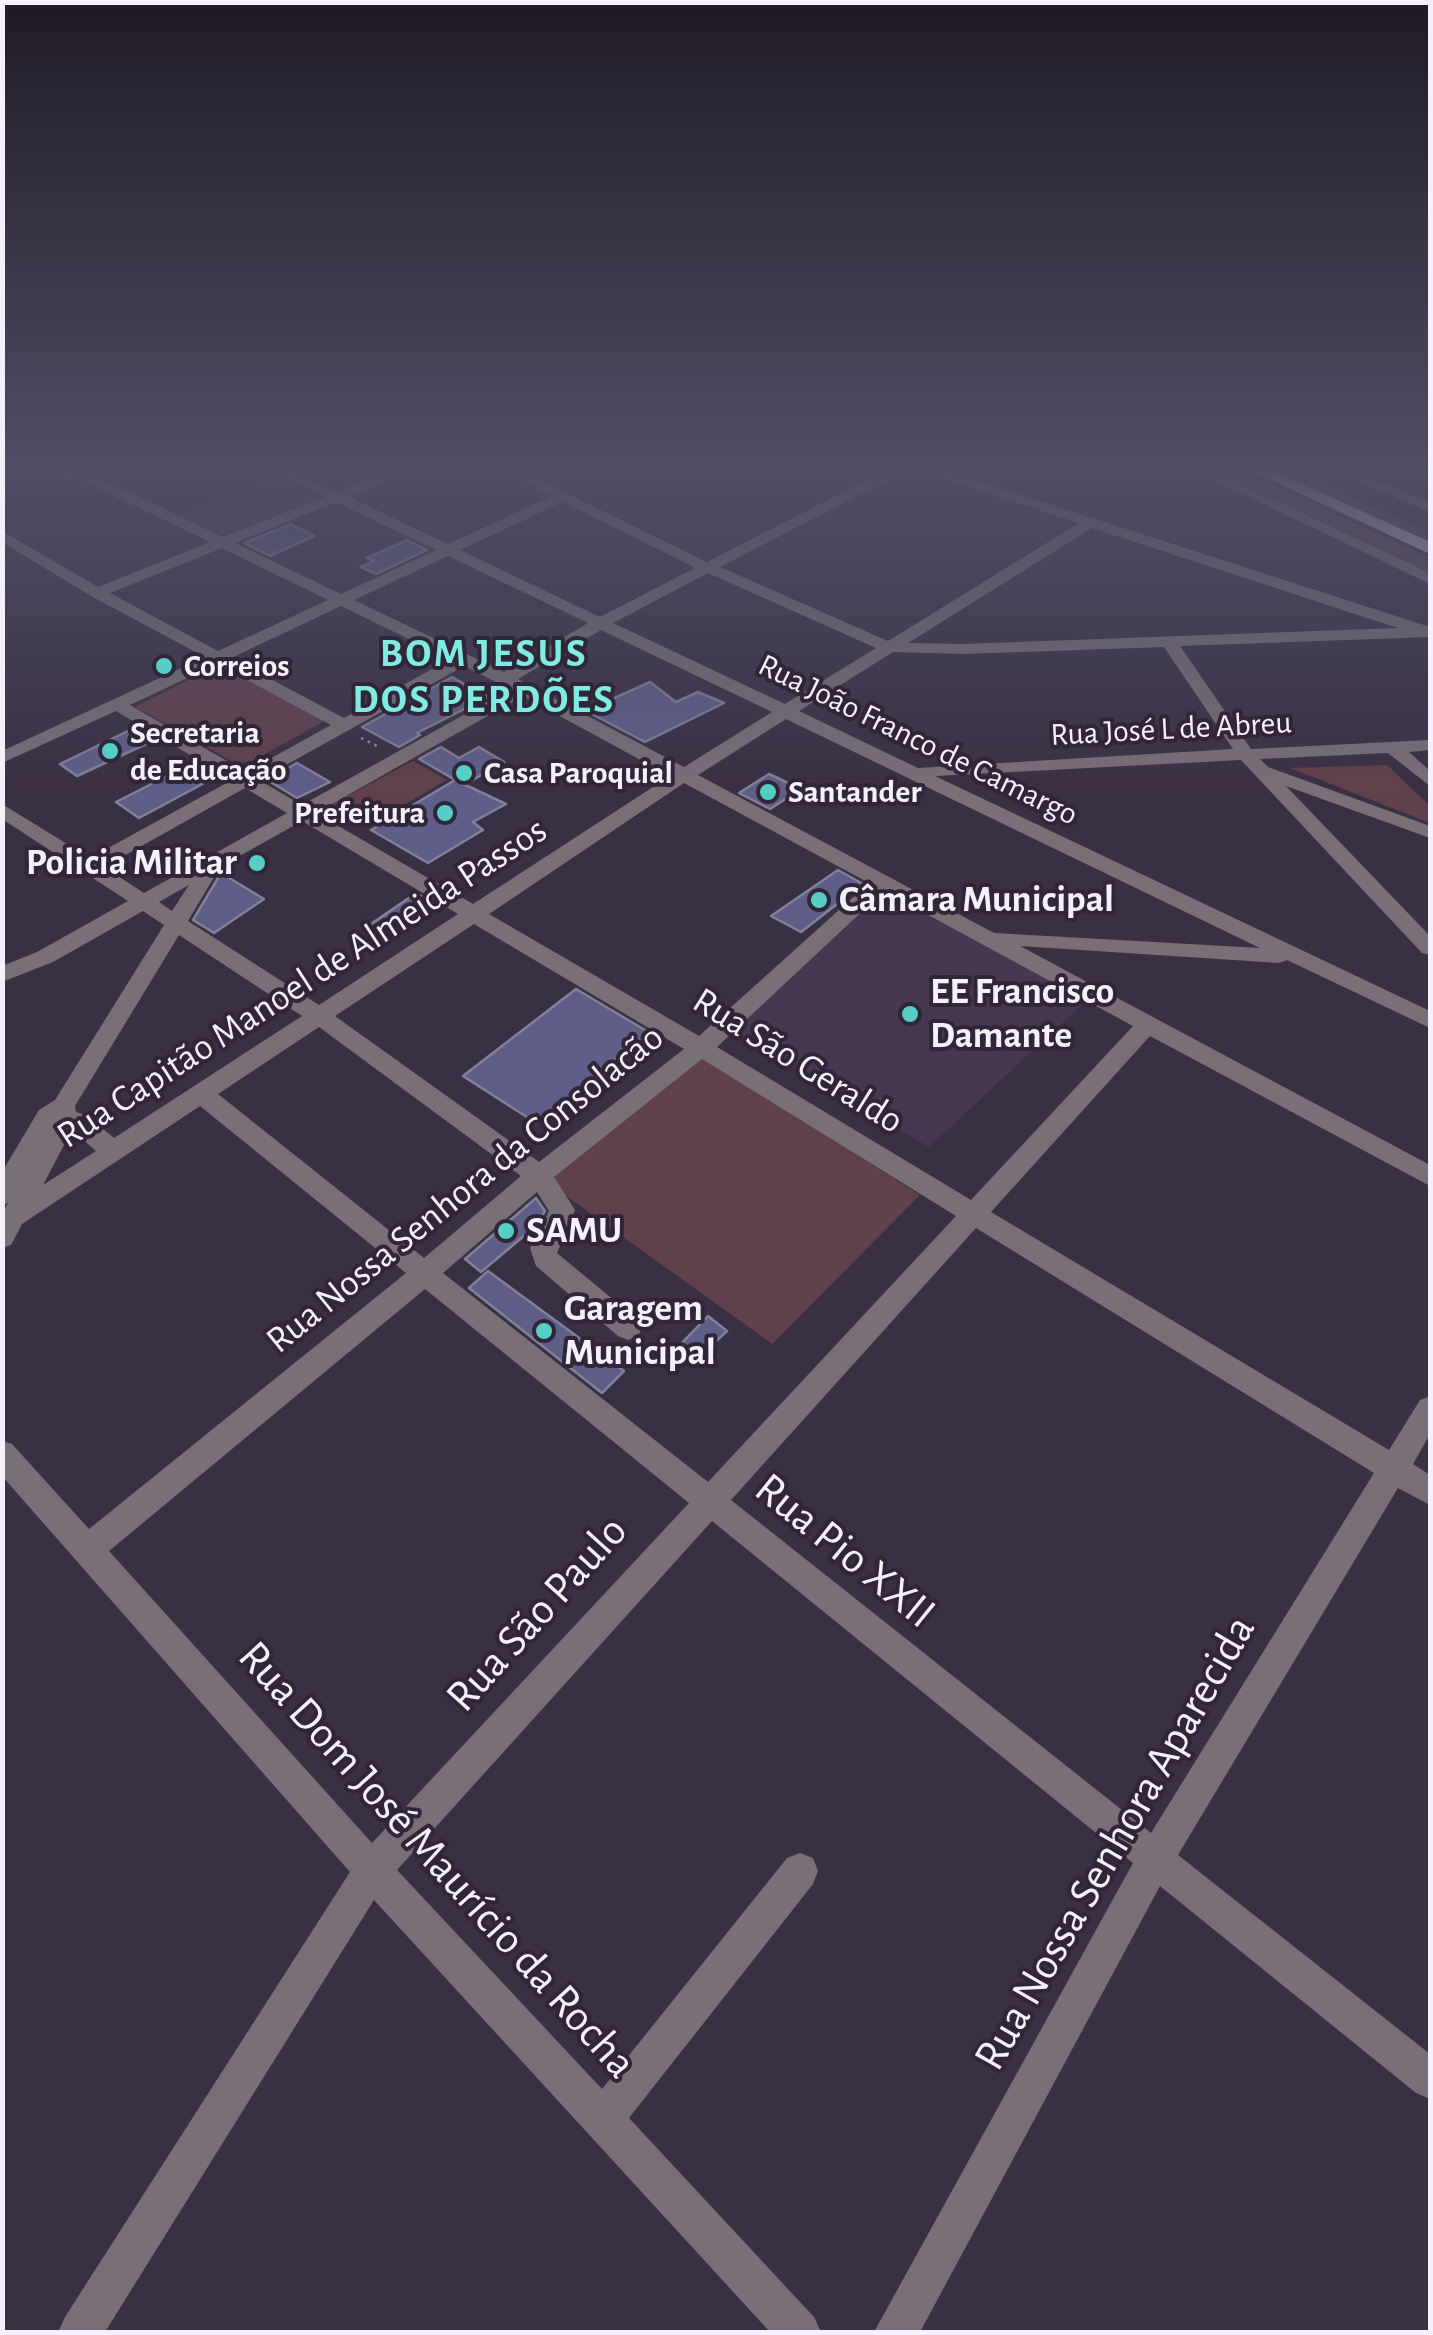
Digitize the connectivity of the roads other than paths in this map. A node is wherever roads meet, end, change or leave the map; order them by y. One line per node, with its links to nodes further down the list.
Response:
1 (65, 574): 10 (street)
2 (143, 574): 10 (street)
3 (283, 574): 11 (street)
4 (395, 574): 11 (street)
5 (499, 574): 12 (street, Rua João Franco de Camargo)
6 (682, 574): 12 (street)
7 (723, 574): 15 (street)
8 (1006, 574): 15 (street, Rua Capitão Manoel de Almeida Passos)
9 (1250, 574): 13 (street)
10 (97, 593): 16 (street)
11 (337, 601): 16 (street); 17 (street)
12 (596, 621): 18 (street); 21 (street, Rua João Franco de Camargo)
13 (1429, 633): 14 (street)
14 (1168, 641): 15 (street); 26 (street)
15 (888, 647): 21 (street, Rua Capitão Manoel de Almeida Passos)
16 (217, 658): 20 (street); 22 (street)
17 (464, 659): 18 (street); 22 (street)
18 (498, 675): 19 (street)
19 (523, 690): 28 (street); 32 (street)
20 (120, 706): 25 (street); 29 (street, Rua São Geraldo)
21 (784, 712): 27 (street, Rua João Franco de Camargo); 28 (street, Rua Capitão Manoel de Almeida Passos)
22 (341, 725): 29 (street)
23 (1430, 745): 24 (street, Rua José L de Abreu)
24 (1393, 748): 26 (street, Rua José L de Abreu); 30 (street)
25 (2, 758)
26 (1254, 763): 27 (street, Rua José L de Abreu); 33 (street); 41 (street)
27 (915, 774): 42 (street, Rua João Franco de Camargo)
28 (684, 776): 36 (street); 38 (street, Rua Capitão Manoel de Almeida Passos)
29 (244, 778): 32 (street, Rua São Geraldo); 35 (street)
30 (1430, 780)
31 (2, 810): 35 (street)
32 (301, 812): 34 (street); 38 (street, Rua São Geraldo)
33 (1430, 832)
34 (214, 859): 37 (street); 39 (street)
35 (90, 866): 37 (street)
36 (883, 881): 40 (street); 47 (street, Rua Nossa Senhora da Consolacão)
37 (141, 903): 39 (street); 43 (street)
38 (475, 914): 44 (street, Rua Capitão Manoel de Almeida Passos); 47 (street, Rua São Geraldo)
39 (176, 923): 44 (street); 49 (street)
40 (991, 938): 42 (street); 46 (street)
41 (1430, 948)
42 (1294, 957): 45 (street, Rua João Franco de Camargo)
43 (2, 975)
44 (319, 1016): 48 (street, Rua Capitão Manoel de Almeida Passos); 51 (street)
45 (1430, 1020)
46 (1148, 1024): 52 (street); 53 (street, Rua São Paulo)
47 (701, 1048): 51 (street, Rua Nossa Senhora da Consolacão); 53 (street, Rua São Geraldo)
48 (201, 1094): 50 (street, Rua Capitão Manoel de Almeida Passos); 55 (street, Rua Pio XXII)
49 (59, 1114): 50 (street); 54 (street)
50 (114, 1152): 54 (street, Rua Capitão Manoel de Almeida Passos)
51 (539, 1175): 55 (street, Rua Nossa Senhora da Consolacão); 56 (street)
52 (1430, 1176)
53 (971, 1215): 59 (street, Rua São Geraldo); 61 (street, Rua São Paulo)
54 (6, 1217)
55 (423, 1275): 61 (street, Rua Pio XXII); 62 (street, Rua Nossa Senhora da Consolacão)
56 (628, 1328)
57 (1430, 1409): 59 (street, Rua Nossa Senhora Aparecida)
58 (2, 1454): 62 (street, Rua Dom José Maurício da Rocha)
59 (1396, 1471): 60 (street, Rua São Geraldo); 63 (street, Rua Nossa Senhora Aparecida)
60 (1430, 1492)
61 (707, 1501): 63 (street, Rua Pio XXII); 64 (street, Rua São Paulo)
62 (89, 1548): 64 (street, Rua Dom José Maurício da Rocha)
63 (1154, 1861): 66 (street, Rua Pio XXII); 70 (street, Rua Nossa Senhora Aparecida)
64 (372, 1870): 67 (street, Rua Dom José Maurício da Rocha); 68 (street, Rua São Paulo)
65 (800, 1871): 67 (street)
66 (1430, 2079)
67 (604, 2118): 69 (street, Rua Dom José Maurício da Rocha)
68 (80, 2332)
69 (799, 2332)
70 (896, 2332)

